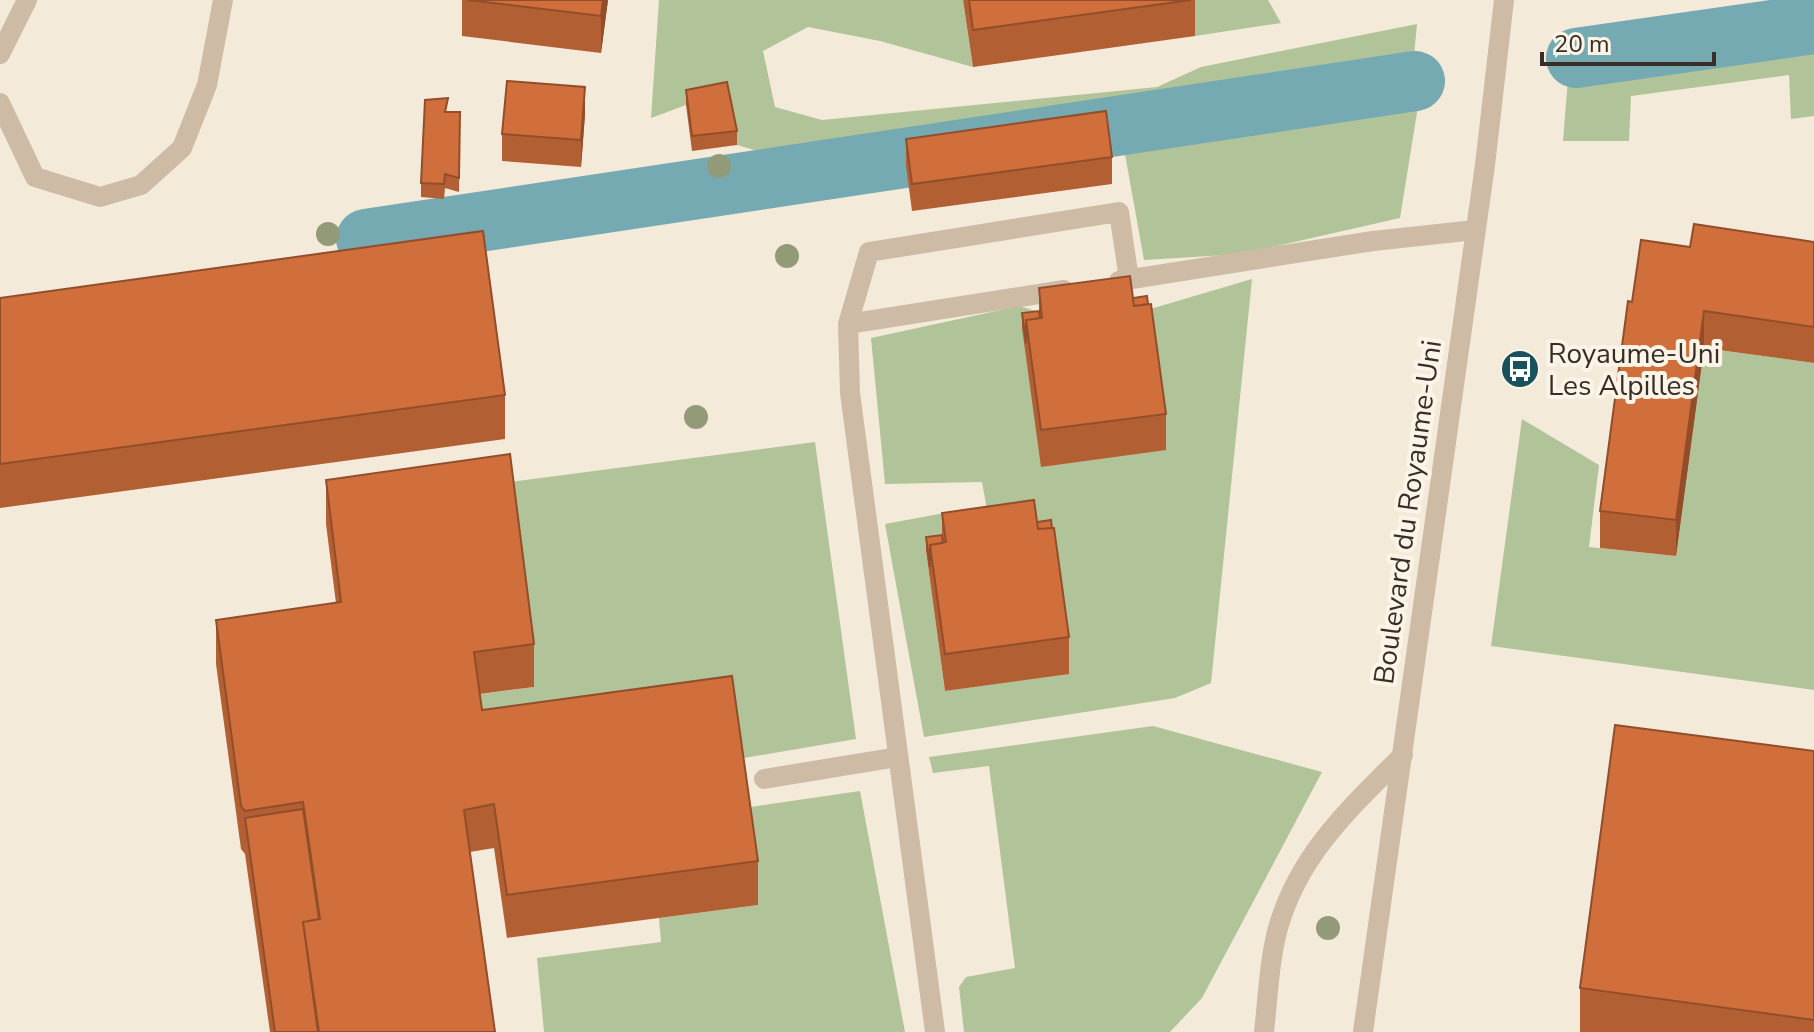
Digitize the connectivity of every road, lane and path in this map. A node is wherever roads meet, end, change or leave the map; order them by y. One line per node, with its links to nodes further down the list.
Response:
1 (27, 0): 4 (street)
2 (223, 0): 5 (street)
3 (1504, 0): 6 (street, Boulevard du Royaume-Uni)
4 (0, 54)
5 (0, 103)
6 (1475, 230): 7 (street); 9 (street, Boulevard du Royaume-Uni)
7 (1129, 279): 8 (street); 8 (street)
8 (848, 324): 10 (street)
9 (1403, 755): 13 (street); 14 (street, Boulevard du Royaume-Uni)
10 (898, 757): 11 (street); 12 (street)
11 (764, 779)
12 (935, 1032)
13 (1264, 1032)
14 (1363, 1032)

